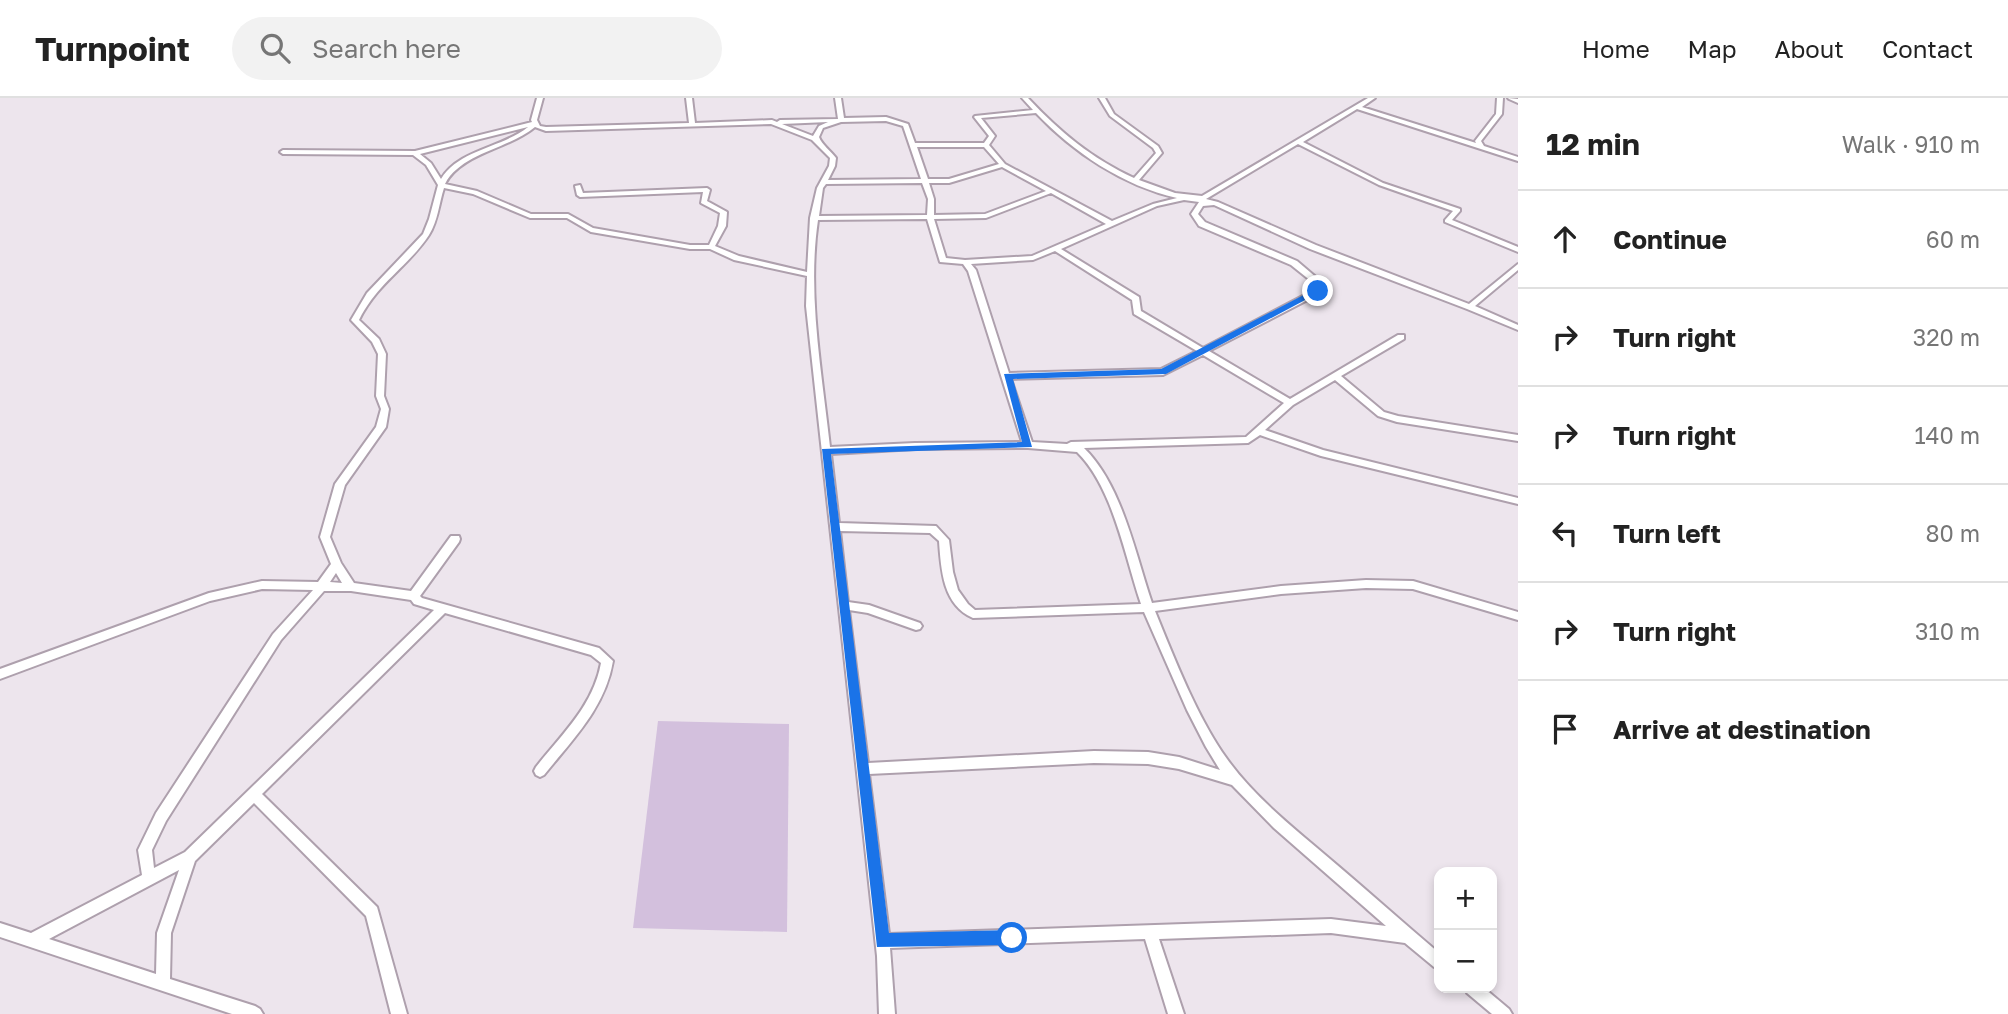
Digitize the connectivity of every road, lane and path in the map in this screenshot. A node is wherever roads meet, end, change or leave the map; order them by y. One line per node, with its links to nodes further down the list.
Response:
1 (540, 98): 14 (street)
2 (689, 98): 15 (street)
3 (838, 98): 12 (street)
4 (1025, 98): 11 (street)
5 (1102, 98): 27 (street)
6 (1372, 98): 10 (street)
7 (1500, 98): 22 (street)
8 (1511, 98): 9 (street)
9 (1518, 101)
10 (1357, 107): 19 (street); 22 (street)
11 (1038, 111): 21 (street); 27 (street)
12 (841, 120): 13 (street); 18 (street); 20 (street)
13 (772, 122): 15 (street); 18 (street)
14 (535, 124): 16 (street); 17 (street); 24 (street)
15 (692, 125): 16 (street)
16 (545, 129): 17 (street)
17 (526, 132): 30 (street)
18 (817, 142): 28 (street)
19 (1299, 142): 33 (street); 40 (street)
20 (912, 145): 21 (street); 29 (street)
21 (986, 145): 26 (street)
22 (1482, 148): 25 (street)
23 (283, 152): 24 (street)
24 (415, 153): 30 (street)
25 (1518, 159)
26 (1003, 165): 29 (street); 32 (street)
27 (1137, 179): 33 (street)
28 (823, 182): 29 (street); 35 (street)
29 (925, 183): 36 (street)
30 (441, 185): 38 (street); 59 (street)
31 (578, 186): 38 (street)
32 (1051, 191): 36 (street); 37 (street)
33 (1184, 198): 34 (street); 37 (street)
34 (1216, 203): 44 (street); 47 (street)
35 (814, 218): 36 (street); 43 (street)
36 (930, 218): 41 (street)
37 (1112, 224): 39 (street)
38 (710, 247): 43 (street)
39 (1058, 250): 41 (street); 47 (street)
40 (1518, 250)
41 (965, 262): 48 (street)
42 (1518, 265): 44 (street)
43 (811, 275): 55 (street)
44 (1470, 307): 45 (street)
45 (1518, 328)
46 (1401, 337): 49 (street)
47 (1200, 351): 48 (street); 50 (street)
48 (1007, 376): 53 (street)
49 (1337, 377): 50 (street); 52 (street)
50 (1290, 403): 51 (street)
51 (1259, 431): 54 (street); 56 (street)
52 (1518, 438)
53 (1028, 445): 54 (street); 55 (street)
54 (1065, 445): 64 (street)
55 (826, 451): 57 (street)
56 (1518, 501)
57 (834, 527): 63 (street); 64 (street)
58 (455, 539): 62 (street)
59 (336, 564): 60 (street); 61 (street)
60 (322, 586): 61 (street); 68 (street); 74 (street)
61 (351, 587): 62 (street)
62 (414, 596): 65 (street)
63 (843, 605): 67 (street); 69 (street)
64 (1148, 607): 66 (street); 71 (street)
65 (443, 608): 70 (street); 72 (street)
66 (1518, 616)
67 (916, 626)
68 (0, 674)
69 (862, 769): 71 (street); 79 (street)
70 (540, 771)
71 (1238, 781): 77 (street)
72 (253, 794): 73 (street); 84 (street)
73 (190, 857): 74 (street); 81 (street)
74 (149, 879): 78 (street)
75 (0, 930): 78 (street)
76 (1150, 933): 77 (street); 79 (street); 86 (street)
77 (1409, 936): 80 (street)
78 (32, 940): 81 (street)
79 (882, 941): 85 (street)
80 (1434, 958)
81 (163, 981): 83 (street)
82 (1478, 993): 87 (street)
83 (255, 1014)
84 (399, 1014)
85 (887, 1014)
86 (1176, 1014)
87 (1504, 1014)

